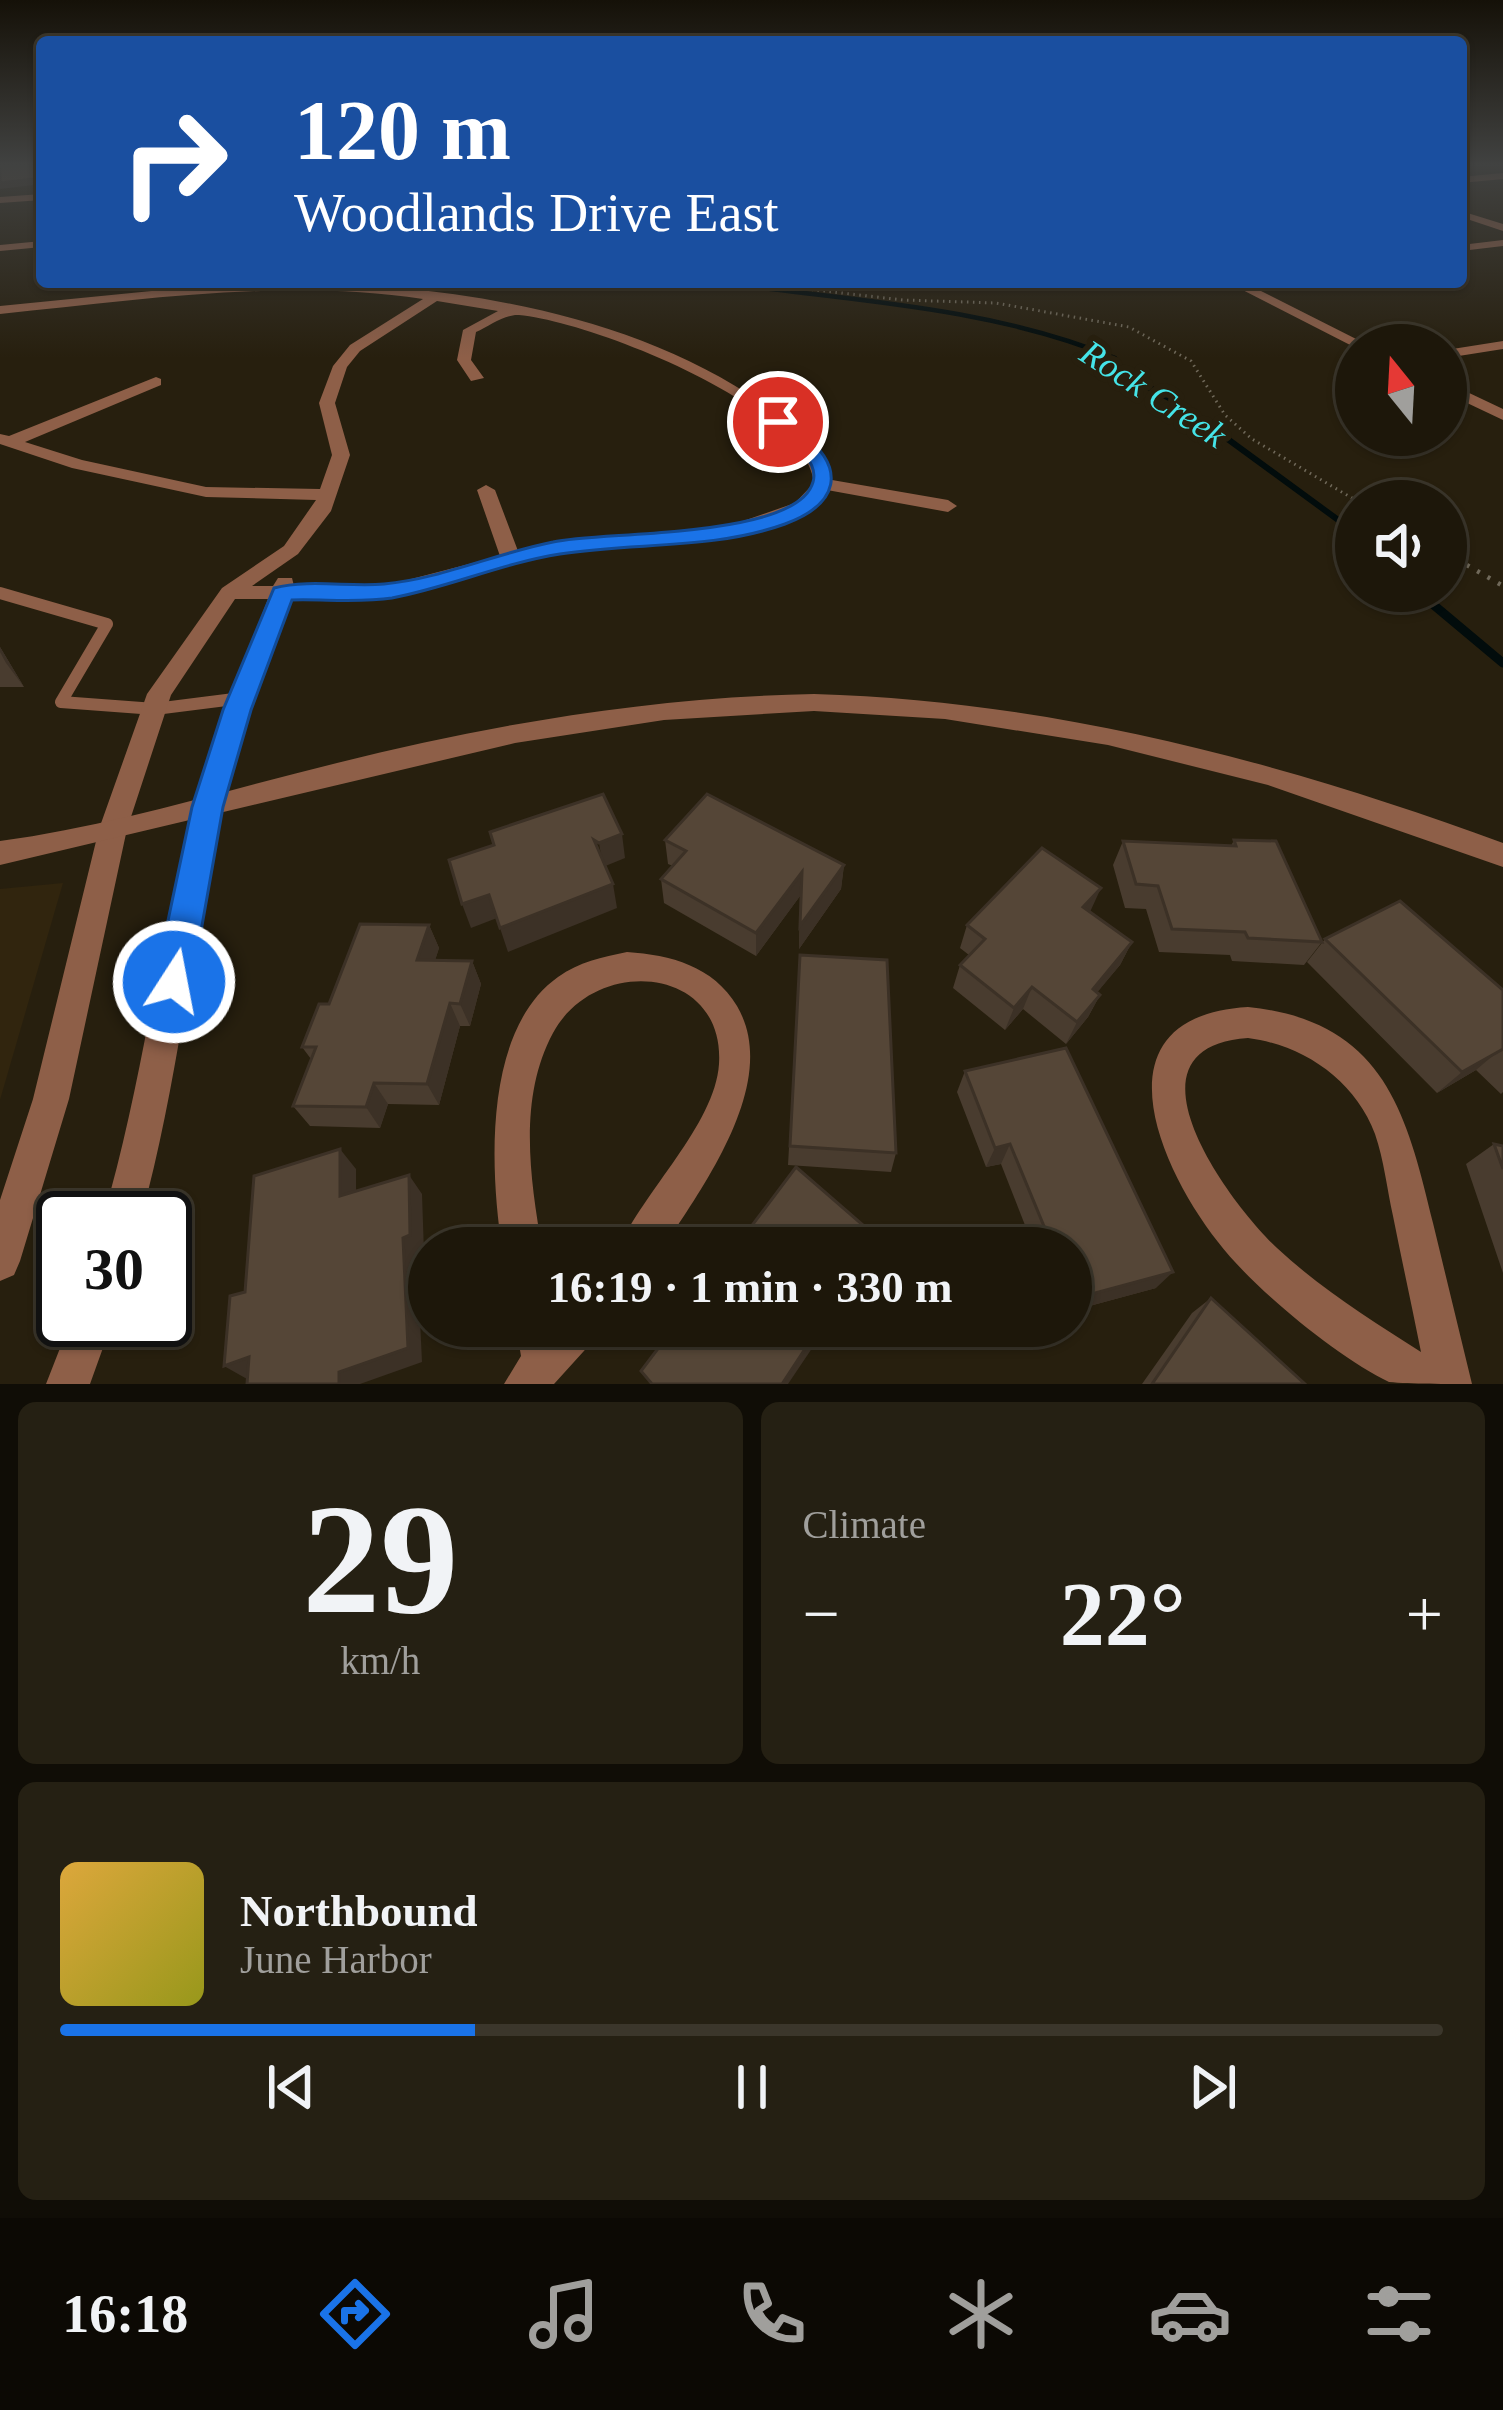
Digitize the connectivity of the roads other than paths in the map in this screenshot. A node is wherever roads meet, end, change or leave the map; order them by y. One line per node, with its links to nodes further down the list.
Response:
1 (1503, 243): 3 (street)
2 (36, 245): 4 (street)
3 (1467, 247)
4 (0, 248)
5 (292, 288): 9 (street)
6 (336, 288): 8 (street)
7 (1245, 288): 11 (street)
8 (433, 298): 10 (street); 21 (street)
9 (0, 310)
10 (511, 310): 14 (street); 19 (street)
11 (1335, 332)
12 (1503, 345): 13 (street)
13 (1467, 351)
14 (476, 378)
15 (156, 382): 18 (street)
16 (1467, 397): 17 (street)
17 (1503, 415)
18 (5, 441): 21 (street)
19 (823, 484): 22 (street); 24 (street)
20 (486, 490): 24 (street)
21 (329, 495): 23 (street)
22 (948, 506)
23 (291, 550): 26 (street); 27 (street)
24 (511, 558): 27 (street)
25 (0, 593): 29 (lane)
26 (229, 593): 27 (street); 29 (street)
27 (282, 593): 28 (street)
28 (242, 698): 29 (lane); 30 (street)
29 (154, 709): 31 (street)
30 (208, 807): 31 (street); 33 (street); 34 (street)
31 (113, 829): 32 (street); 37 (street)
32 (0, 853)
33 (1503, 855)
34 (130, 1191)
35 (518, 1227): 36 (street)
36 (654, 1227)
37 (0, 1261)
38 (82, 1347): 39 (street)
39 (68, 1384)
40 (1432, 1384): 41 (street)
41 (1450, 1384)

